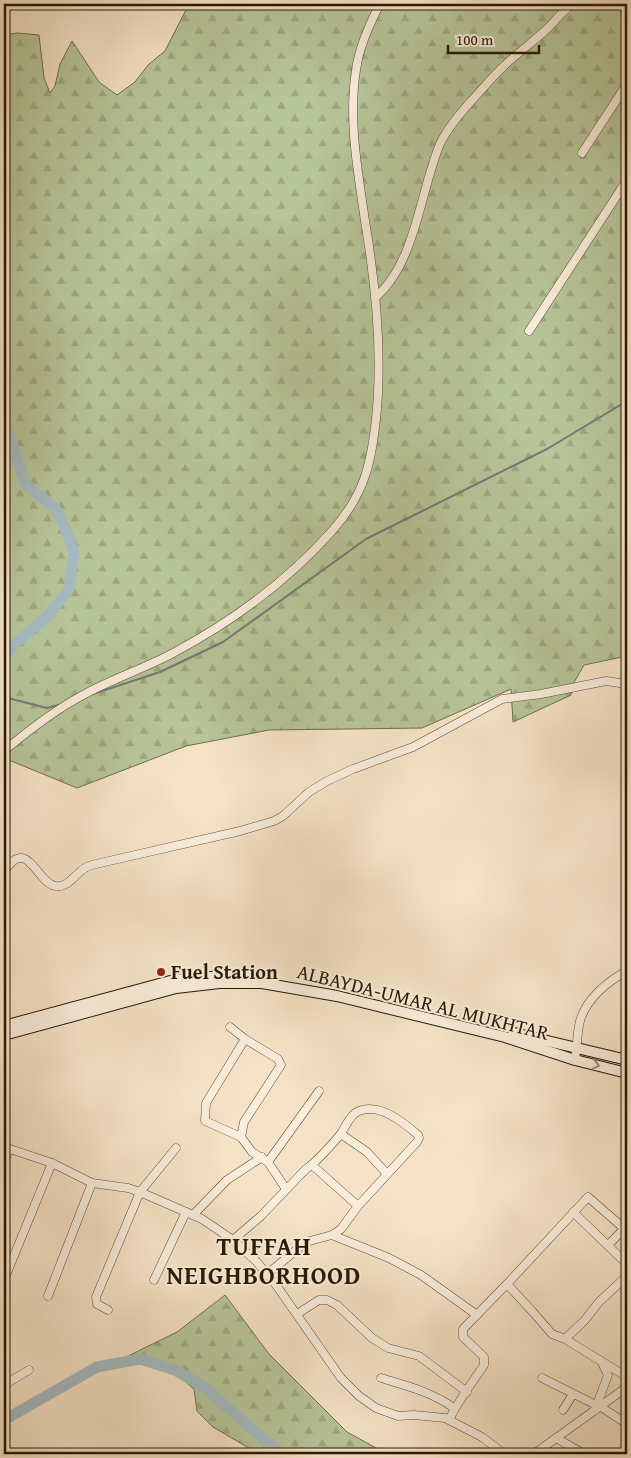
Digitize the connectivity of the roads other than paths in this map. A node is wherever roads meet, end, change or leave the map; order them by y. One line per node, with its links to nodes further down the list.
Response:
1 (380, 4): 6 (street)
2 (572, 4): 6 (street)
3 (627, 84): 4 (street)
4 (582, 153)
5 (627, 180): 7 (street)
6 (376, 297): 9 (street)
7 (529, 331)
8 (627, 684): 10 (street)
9 (4, 751)
10 (4, 872)
11 (627, 971): 16 (street)
12 (4, 1026): 16 (main road, ALBAYDA-UMAR AL MUKHTAR)
13 (230, 1027): 15 (street)
14 (4, 1035): 17 (main road, ALBAYDA-UMAR AL MUKHTAR)
15 (245, 1039): 22 (street); 22 (street)
16 (577, 1048): 17 (street); 18 (main road, ALBAYDA-UMAR AL MUKHTAR)
17 (575, 1060): 19 (main road, ALBAYDA-UMAR AL MUKHTAR, one-way to 19)
18 (627, 1060)
19 (627, 1073)
20 (319, 1091): 25 (street)
21 (341, 1134): 28 (street); 29 (street); 29 (street)
22 (241, 1137): 25 (street)
23 (6, 1148): 26 (street); 27 (street)
24 (176, 1148): 32 (street)
25 (265, 1160): 31 (street); 35 (street)
26 (4, 1162)
27 (52, 1163): 30 (street); 43 (street)
28 (312, 1165): 31 (street); 33 (street)
29 (387, 1174): 33 (street)
30 (92, 1183): 32 (street); 46 (street)
31 (286, 1189): 38 (street)
32 (140, 1192): 35 (street); 47 (street)
33 (358, 1206): 37 (street)
34 (573, 1212): 36 (street); 39 (street); 45 (street)
35 (189, 1214): 38 (street); 44 (street)
36 (625, 1230): 39 (street)
37 (332, 1235): 41 (street); 49 (street)
38 (233, 1240): 41 (street)
39 (608, 1245): 40 (street)
40 (627, 1264)
41 (266, 1275): 48 (street)
42 (627, 1276): 50 (street)
43 (4, 1280)
44 (154, 1280)
45 (508, 1284): 49 (street); 50 (street)
46 (48, 1296)
47 (108, 1310)
48 (297, 1314): 58 (street); 63 (street)
49 (477, 1315): 58 (street)
50 (565, 1339): 51 (street)
51 (601, 1361): 53 (street); 61 (street)
52 (30, 1370): 56 (street)
53 (627, 1377)
54 (381, 1378): 60 (street)
55 (542, 1378): 59 (street)
56 (4, 1385)
57 (627, 1387): 61 (street)
58 (467, 1392): 60 (street)
59 (573, 1394): 61 (street); 62 (street)
60 (454, 1408): 63 (street)
61 (597, 1408): 64 (street); 65 (street)
62 (563, 1410)
63 (449, 1420): 66 (street)
64 (627, 1424)
65 (556, 1438): 67 (street); 68 (street)
66 (504, 1454)
67 (534, 1454)
68 (584, 1454)

